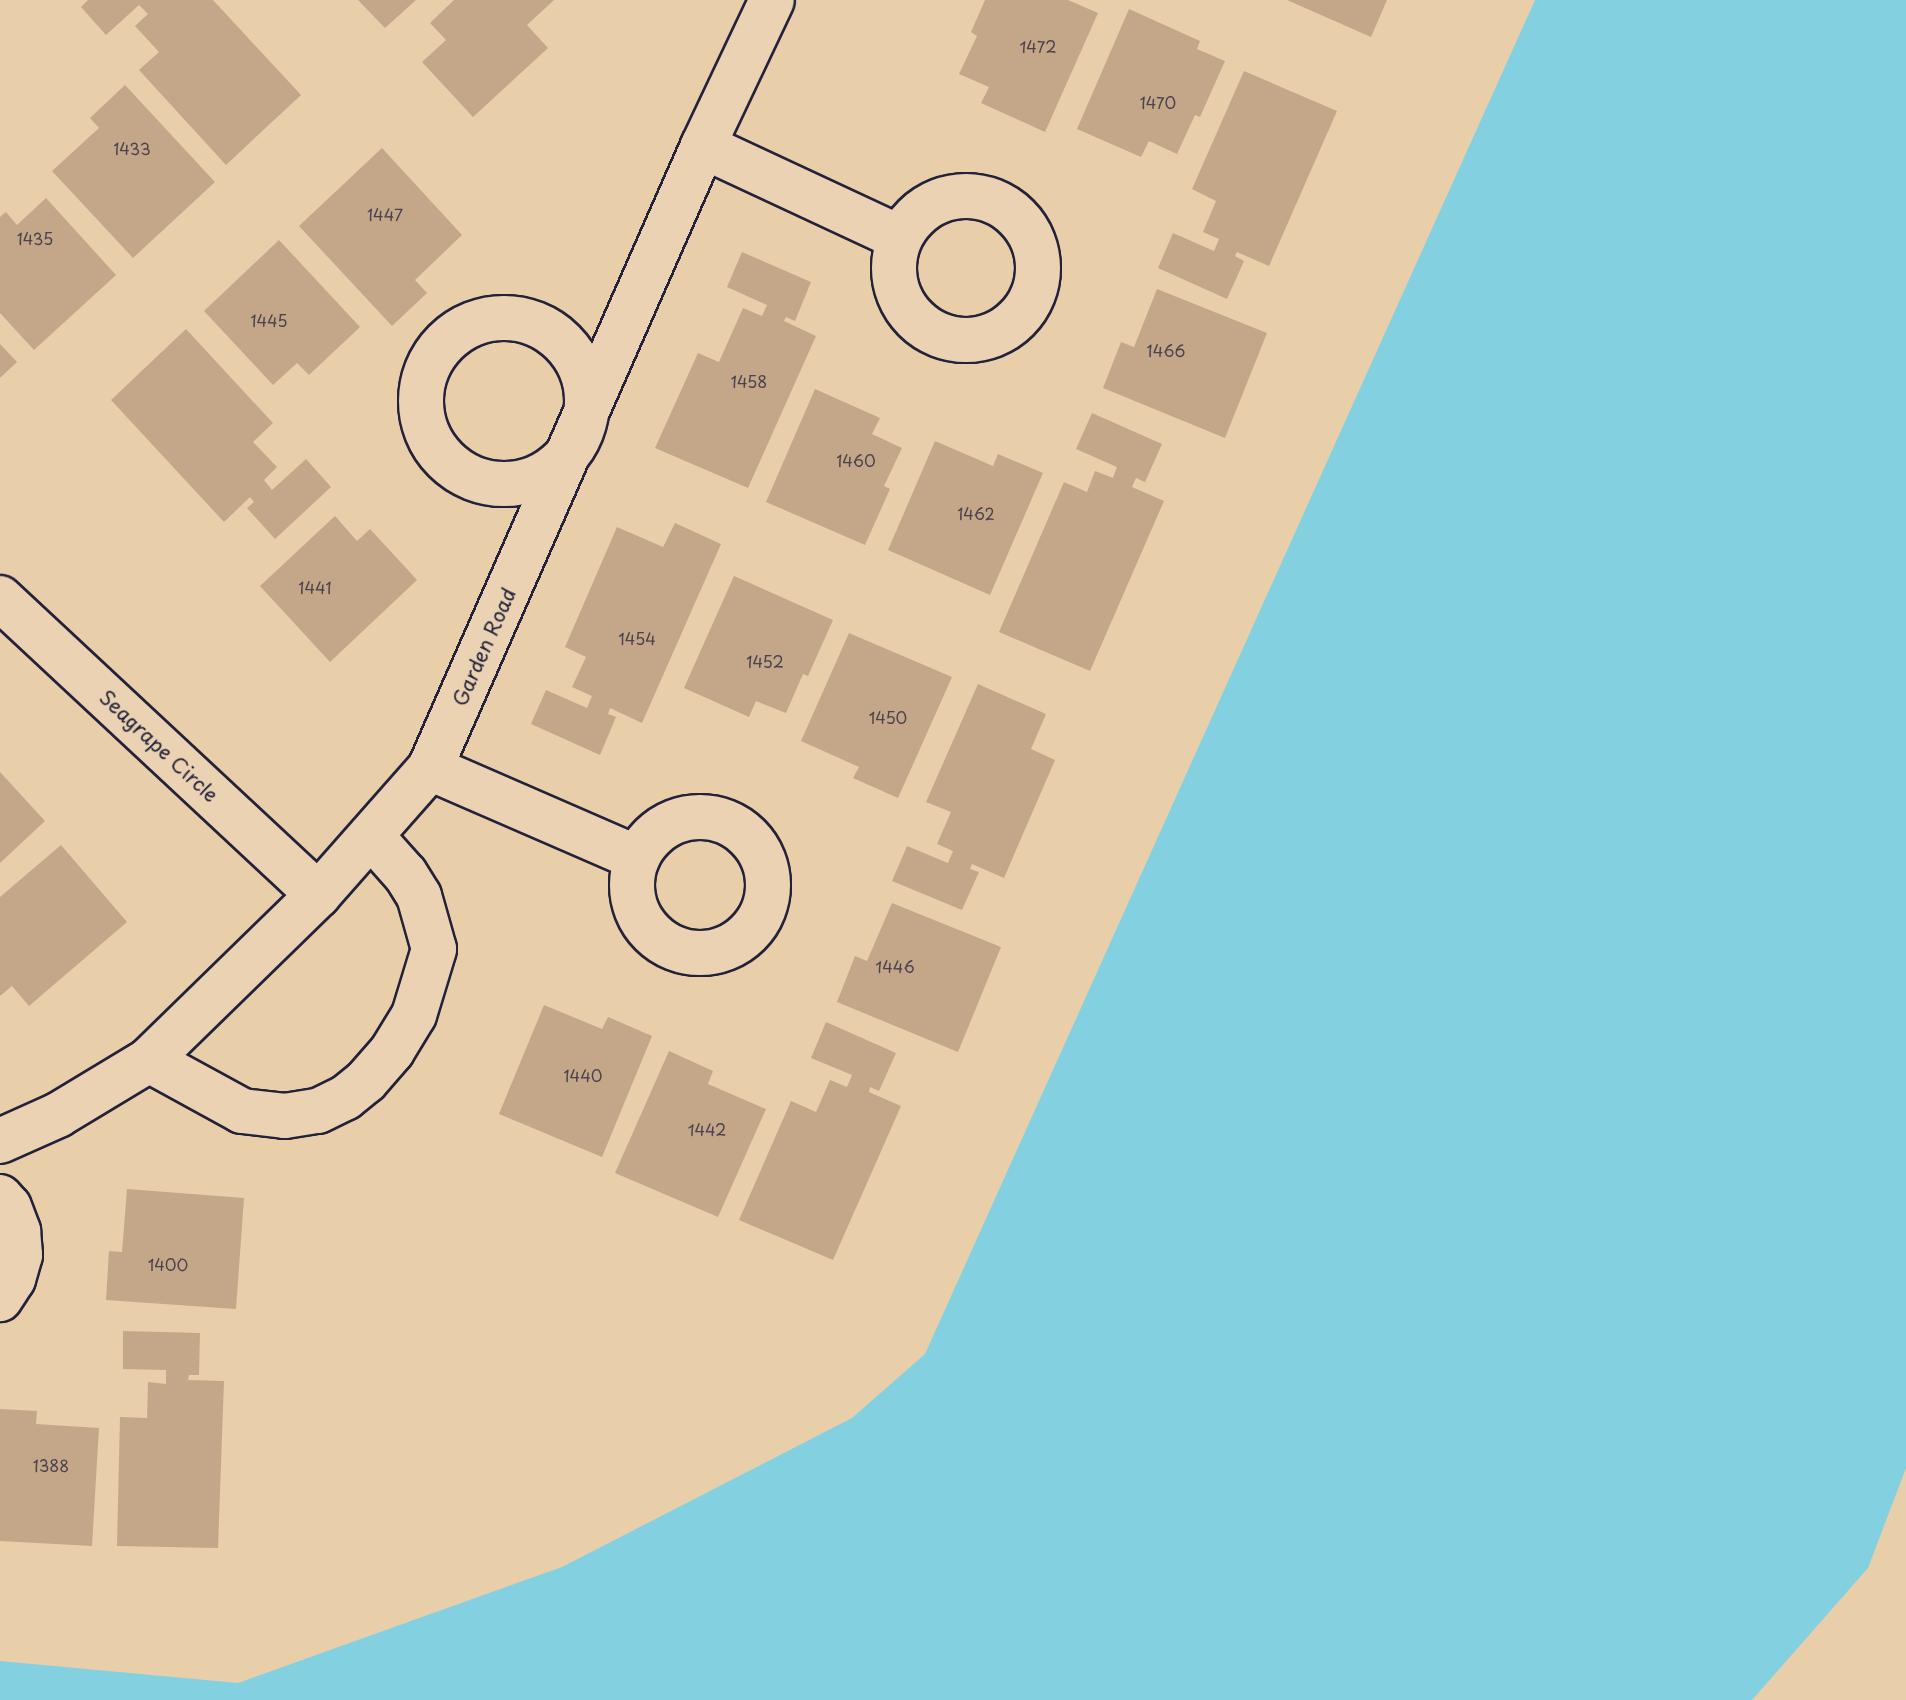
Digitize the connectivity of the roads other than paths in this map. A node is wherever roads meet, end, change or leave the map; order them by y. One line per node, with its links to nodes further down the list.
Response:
1 (772, 0): 2 (street, Garden Road)
2 (703, 146): 3 (street); 5 (street, Garden Road)
3 (900, 238)
4 (0, 598): 8 (street, Seagrape Circle)
5 (430, 768): 6 (street, Garden Road); 7 (street)
6 (372, 837): 8 (street, Garden Road); 9 (street)
7 (637, 858)
8 (318, 895): 9 (street, Garden Road)
9 (149, 1060): 10 (street, Garden Road)
10 (0, 1141)
11 (0, 1197): 12 (street)
12 (0, 1299)

